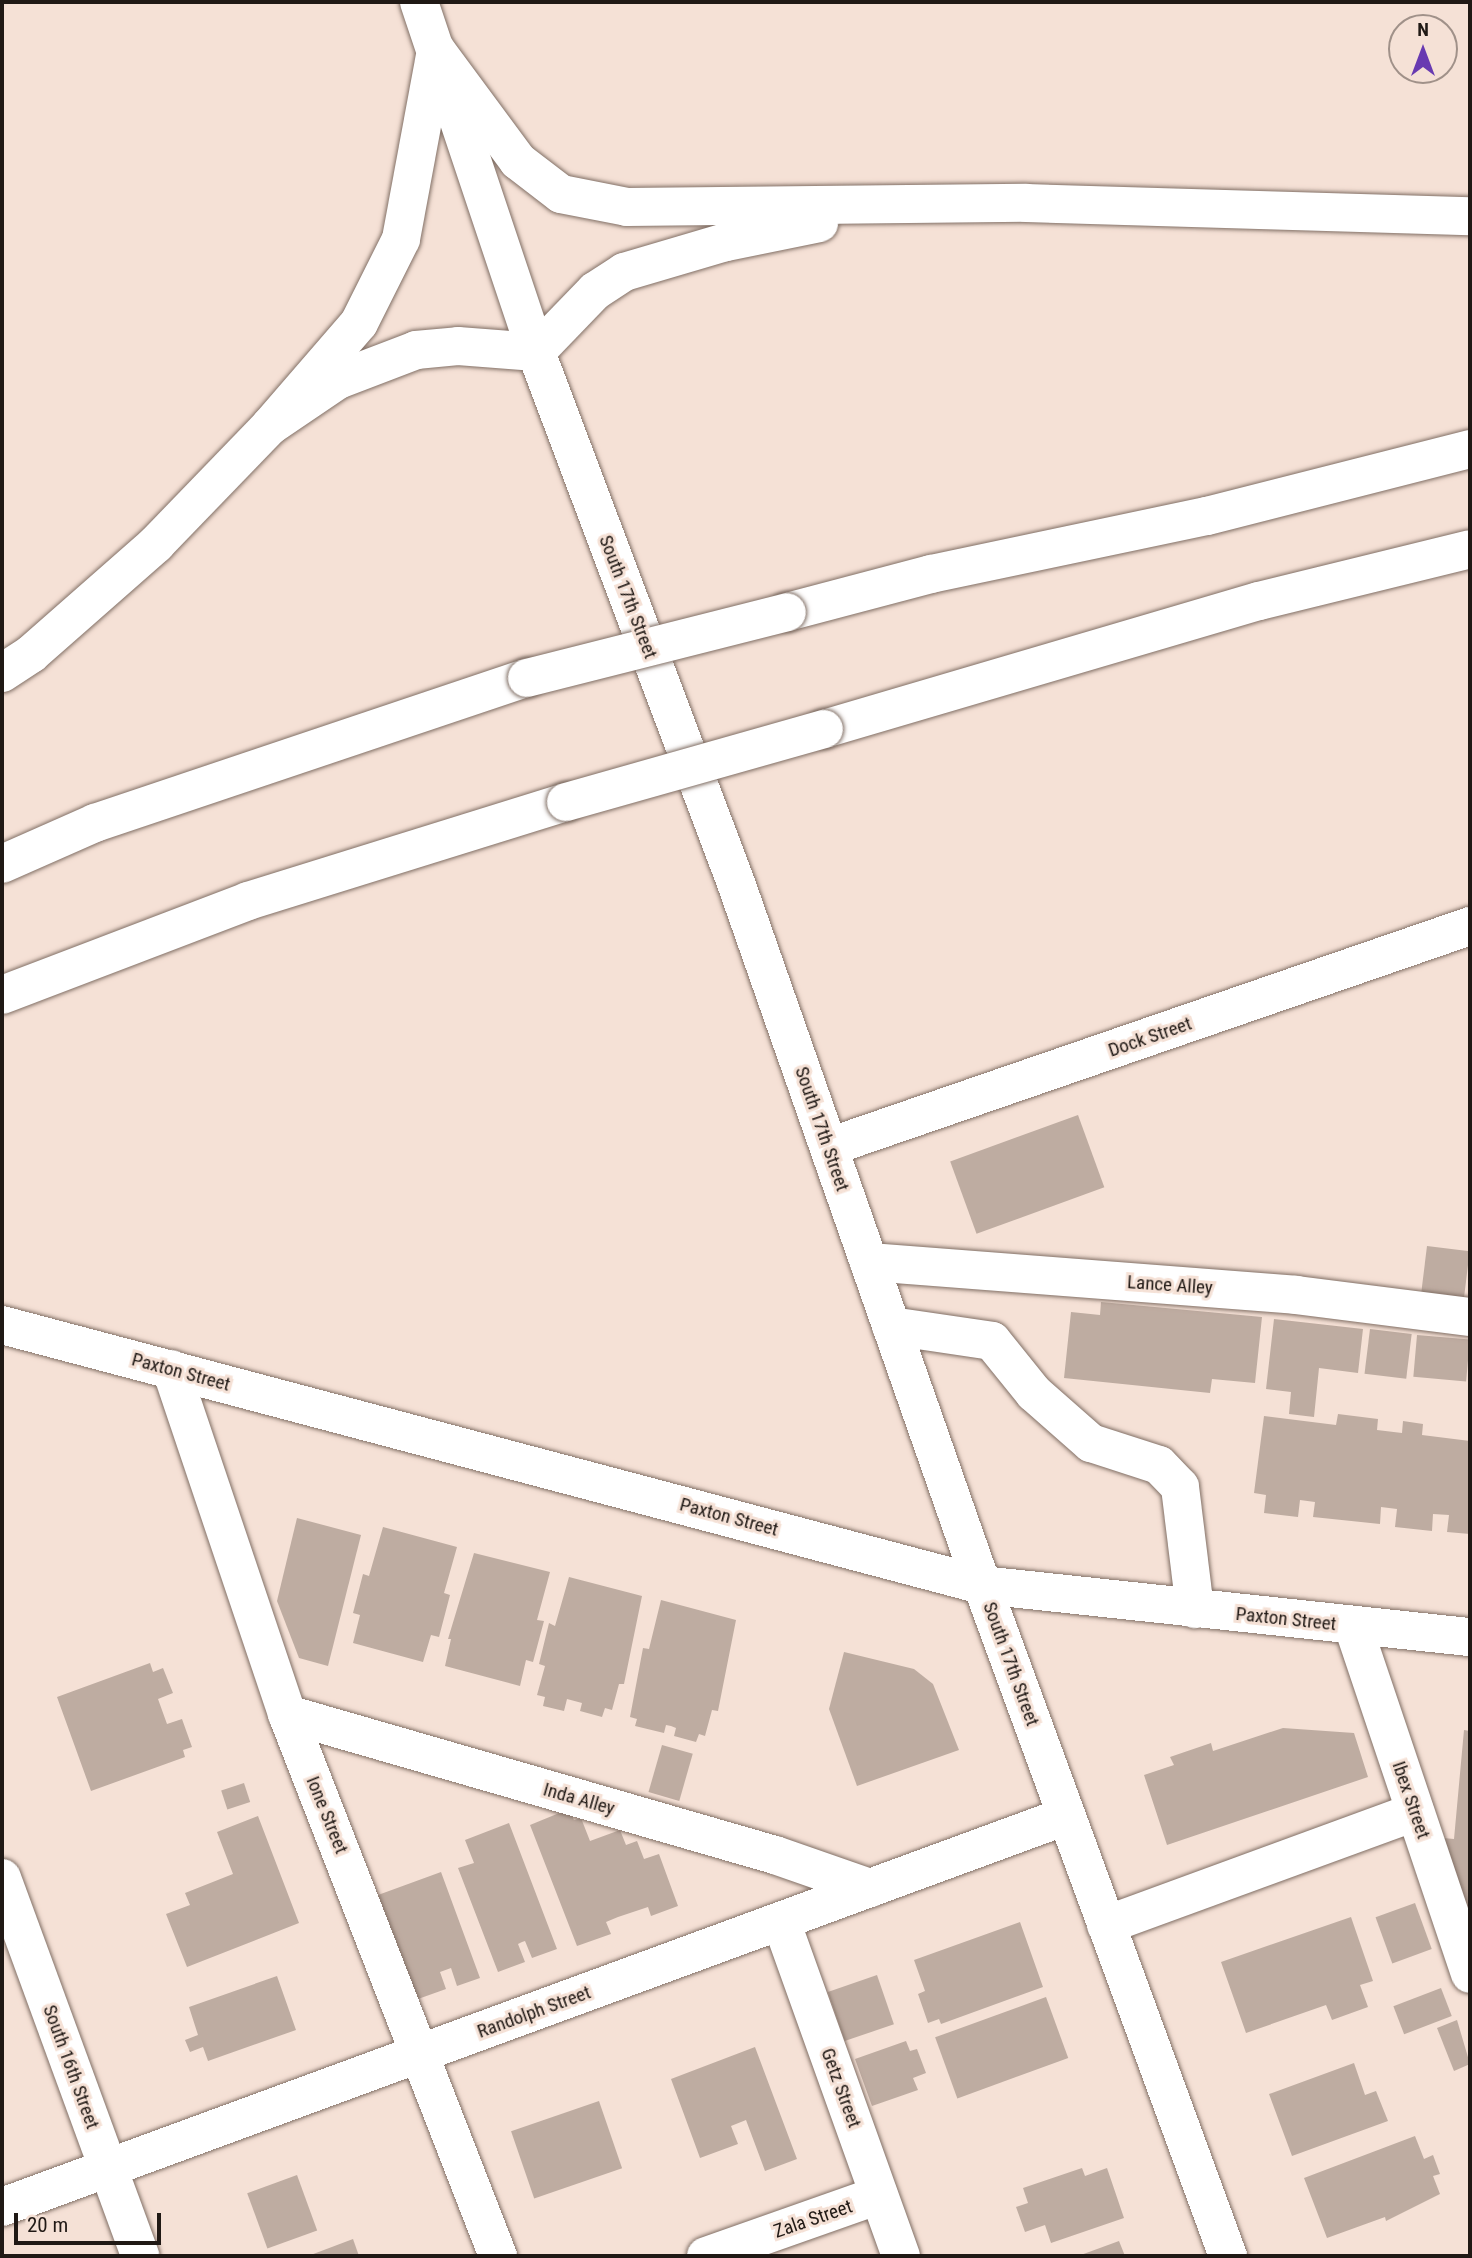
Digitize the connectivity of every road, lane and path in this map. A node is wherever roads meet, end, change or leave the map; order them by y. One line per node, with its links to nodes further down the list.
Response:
1 (418, 2): 2 (main road, South 17th Street)
2 (436, 50): 3 (main road); 5 (main road, South 17th Street); 6 (main road)
3 (1026, 203): 4 (main road); 5 (main road)
4 (1470, 216)
5 (536, 352): 6 (main road); 13 (main road, South 17th Street)
6 (271, 426): 9 (main road)
7 (1470, 449): 10 (main road, bridge)
8 (1470, 549): 12 (main road, bridge)
9 (2, 673)
10 (2, 864)
11 (1470, 926): 13 (main road, Dock Street)
12 (2, 995)
13 (829, 1147): 14 (main road, South 17th Street)
14 (869, 1262): 15 (main road, Lance Alley); 17 (main road, South 17th Street)
15 (1470, 1317)
16 (2, 1325): 18 (main road, Paxton Street)
17 (891, 1326): 19 (main road, South 17th Street); 20 (main road)
18 (171, 1369): 19 (main road, Paxton Street); 23 (main road, Ione Street)
19 (982, 1585): 20 (main road, Paxton Street); 25 (main road, South 17th Street)
20 (1195, 1609): 21 (main road, Paxton Street)
21 (1353, 1626): 22 (main road, Paxton Street); 24 (main road, Ibex Street)
22 (1470, 1637)
23 (287, 1714): 27 (main road, Inda Alley); 31 (main road, Ione Street)
24 (1415, 1812): 29 (main road); 30 (main road, Ibex Street)
25 (1066, 1816): 27 (main road, Randolph Street); 29 (main road, South 17th Street)
26 (2, 1878): 32 (main road, South 16th Street)
27 (870, 1888): 28 (main road, Randolph Street)
28 (781, 1921): 31 (main road, Randolph Street); 33 (main road, Getz Street)
29 (1106, 1925): 39 (main road, South 17th Street)
30 (1469, 1969)
31 (421, 2053): 32 (main road, Randolph Street); 36 (main road, Ione Street)
32 (108, 2168): 34 (main road, Randolph Street); 35 (main road, South 16th Street)
33 (879, 2195): 37 (main road, Zala Street); 38 (main road, Getz Street)
34 (2, 2207)
35 (140, 2256)
36 (498, 2256)
37 (706, 2256)
38 (901, 2256)
39 (1228, 2256)

